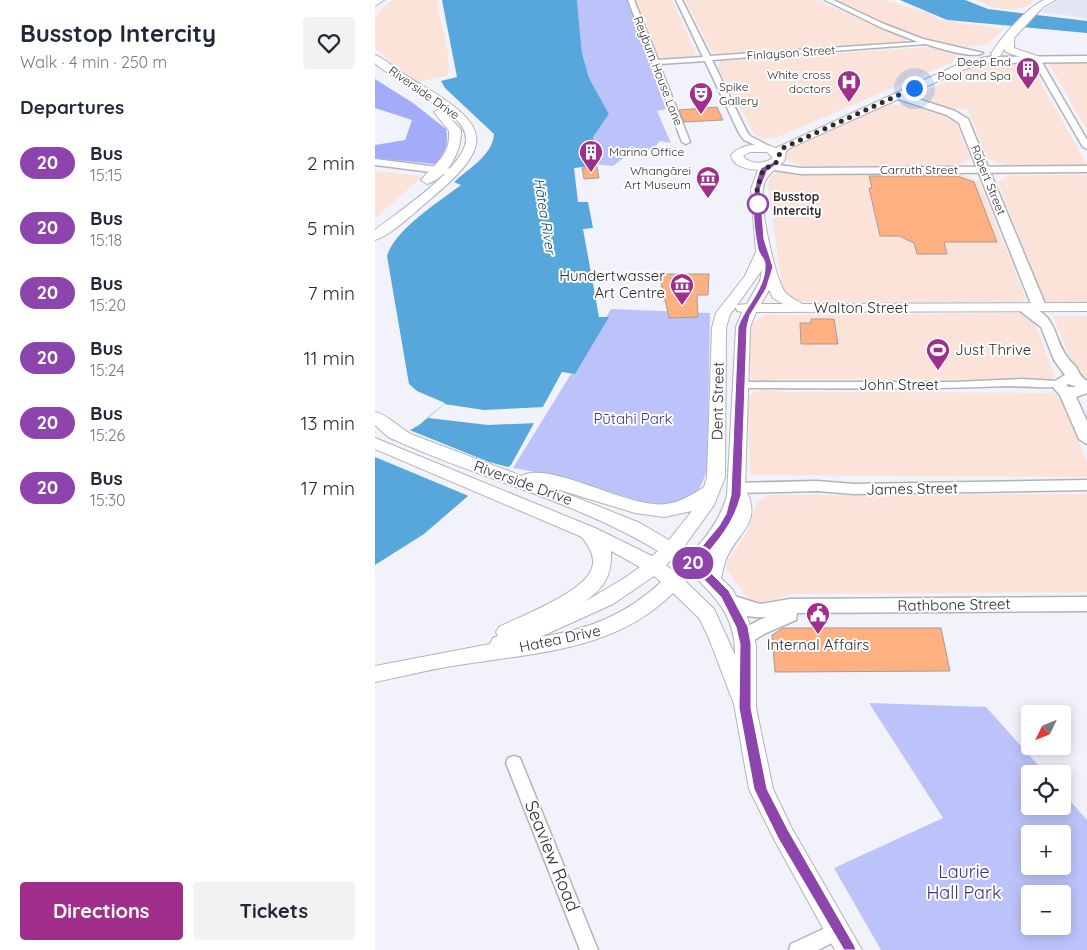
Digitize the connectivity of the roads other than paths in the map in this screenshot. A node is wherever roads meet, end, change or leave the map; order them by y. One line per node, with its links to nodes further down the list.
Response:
1 (380, 0): 7 (main road)
2 (631, 0): 15 (street, Reyburn House Lane)
3 (679, 0): 12 (street)
4 (828, 0): 9 (street)
5 (1051, 0): 6 (main road)
6 (1039, 3): 8 (main road)
7 (375, 4)
8 (1009, 36): 10 (main road); 14 (main road)
9 (927, 41): 10 (street); 12 (street, Finlayson Street)
10 (985, 55): 14 (street); 16 (main road); 16 (main road)
11 (375, 58): 30 (main road, Riverside Drive)
12 (708, 58): 15 (street, Finlayson Street); 20 (street)
13 (1087, 58): 14 (street)
14 (1036, 59): 23 (street)
15 (655, 62): 21 (street, Reyburn House Lane)
16 (961, 67): 18 (main road)
17 (375, 70): 28 (main road, Riverside Drive)
18 (899, 96): 19 (main road); 29 (street, Robert Street)
19 (814, 132): 22 (main road); 26 (main road)
20 (743, 133): 22 (street); 24 (street)
21 (686, 142)
22 (759, 147): 24 (main road); 26 (main road)
23 (1087, 147)
24 (739, 157): 26 (main road); 31 (main road, Dent Street)
25 (375, 162): 28 (street)
26 (773, 162): 29 (street, Carruth Street); 31 (main road)
27 (1087, 169): 29 (street, Carruth Street)
28 (439, 170): 30 (street); 32 (main road, Riverside Drive)
29 (985, 170): 36 (street, Robert Street)
30 (454, 172): 33 (main road, Riverside Drive)
31 (757, 189): 34 (main road, Dent Street)
32 (375, 224)
33 (375, 236)
34 (763, 252): 35 (main road, Dent Street); 38 (main road, Dent Street)
35 (769, 270): 39 (main road, Dent Street); 40 (main road)
36 (1032, 307): 37 (main road, Walton Street); 40 (main road, Walton Street); 41 (main road, Walton Street); 42 (street)
37 (1086, 307): 41 (main road, Walton Street)
38 (727, 308): 39 (main road, Walton Street); 52 (main road, Dent Street)
39 (751, 308): 40 (main road, Walton Street); 43 (main road, Dent Street)
40 (799, 308)
41 (1053, 310): 42 (street)
42 (1047, 325): 44 (street)
43 (741, 385): 44 (street, John Street); 51 (main road, Dent Street)
44 (1073, 386): 45 (street); 47 (street)
45 (1087, 414)
46 (375, 417): 49 (main road, Riverside Drive)
47 (1087, 439)
48 (377, 444): 53 (main road, Riverside Drive)
49 (507, 478): 52 (main road); 54 (main road, Riverside Drive)
50 (1087, 485): 51 (street, James Street)
51 (737, 488): 55 (main road, Dent Street); 57 (main road)
52 (712, 491): 54 (main road, Dent Street)
53 (588, 532): 56 (main road, Riverside Drive); 63 (main road)
54 (672, 548): 55 (main road, Riverside Drive); 56 (main road, Hatea Drive)
55 (693, 563): 57 (main road); 58 (main road, Hatea Drive)
56 (653, 565): 58 (main road, Riverside Drive); 63 (main road, Hatea Drive)
57 (711, 578): 59 (main road)
58 (674, 581): 63 (main road, Hatea Drive); 65 (main road)
59 (731, 602): 61 (street, Rathbone Street); 62 (main road)
60 (1087, 604): 61 (street, Rathbone Street)
61 (820, 607): 62 (street, Rathbone Street)
62 (745, 639): 65 (main road)
63 (462, 656): 64 (main road, Hatea Drive)
64 (375, 674)
65 (745, 708): 67 (main road)
66 (515, 762): 68 (street, Seaview Road)
67 (843, 941): 69 (street)
68 (589, 950)
69 (798, 950)

